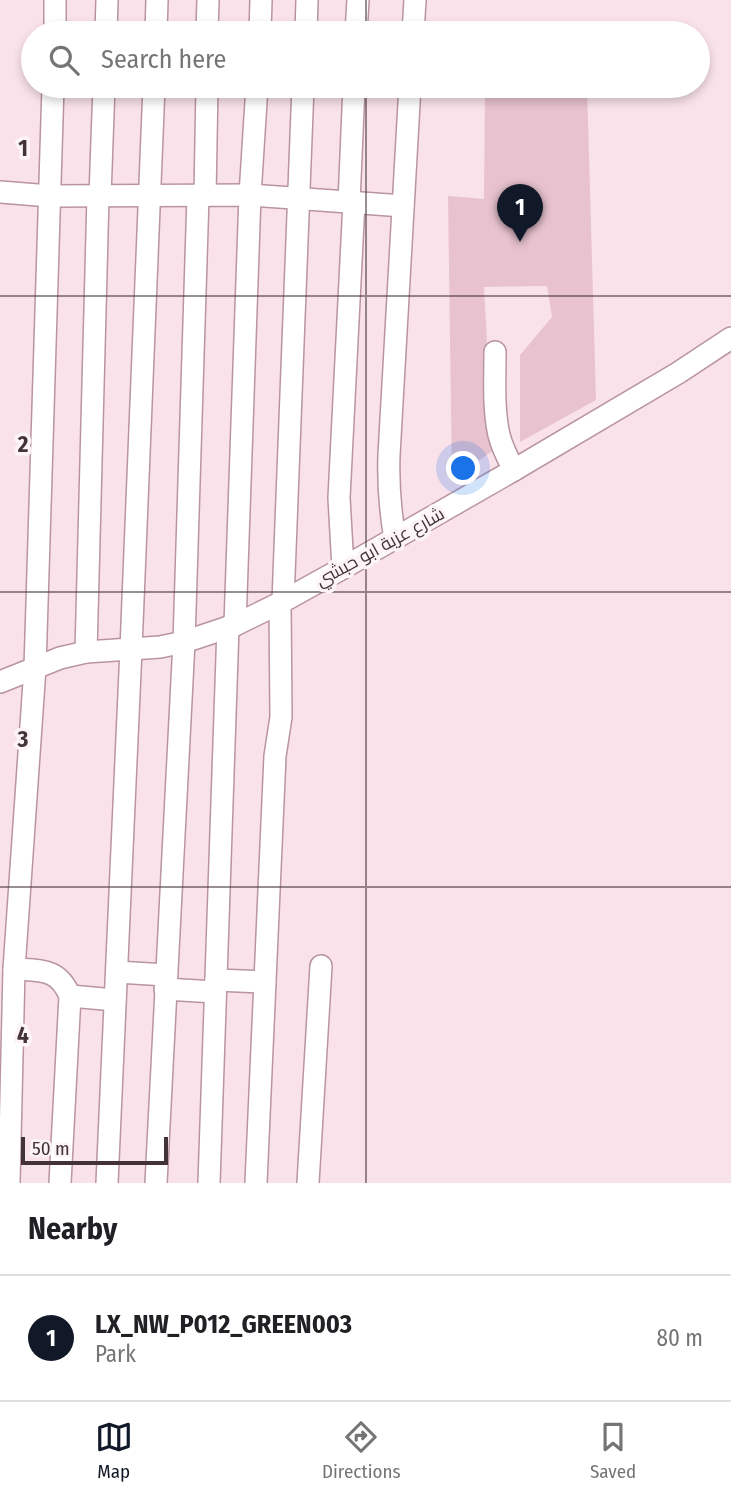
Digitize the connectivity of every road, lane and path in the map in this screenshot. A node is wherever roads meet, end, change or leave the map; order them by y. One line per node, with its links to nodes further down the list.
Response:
1 (55, 0): 9 (street)
2 (107, 0): 10 (street)
3 (157, 0): 11 (street)
4 (208, 0): 12 (street)
5 (261, 0): 13 (street)
6 (307, 0): 14 (street)
7 (358, 0): 15 (street)
8 (415, 0): 16 (street)
9 (55, 21)
10 (106, 21)
11 (156, 21)
12 (207, 21)
13 (260, 21)
14 (306, 21)
15 (357, 21)
16 (414, 21)
17 (53, 98): 27 (street)
18 (103, 98): 28 (street)
19 (154, 98): 29 (street)
20 (206, 98): 30 (street)
21 (256, 98): 26 (street)
22 (303, 98): 31 (street)
23 (354, 98): 32 (street)
24 (409, 98): 33 (street)
25 (0, 192): 27 (street)
26 (250, 195): 30 (street); 31 (street); 40 (street)
27 (50, 196): 28 (street); 44 (street)
28 (99, 196): 29 (street); 43 (street)
29 (150, 196): 30 (street); 42 (street)
30 (202, 196): 41 (street)
31 (299, 198): 32 (street); 39 (street)
32 (351, 202): 33 (street); 38 (street)
33 (403, 206): 37 (street)
34 (731, 338): 36 (street, شارع عزبة ابو حبشي)
35 (495, 352): 36 (street)
36 (514, 470): 37 (street, شارع عزبة ابو حبشي)
37 (395, 539): 38 (street, شارع عزبة ابو حبشي)
38 (343, 568): 39 (street, شارع عزبة ابو حبشي)
39 (281, 602): 40 (street, شارع عزبة ابو حبشي); 51 (street)
40 (232, 626): 41 (street, شارع عزبة ابو حبشي); 52 (street)
41 (184, 642): 42 (street, شارع عزبة ابو حبشي); 50 (street)
42 (131, 649): 43 (street, شارع عزبة ابو حبشي); 49 (street)
43 (86, 652): 44 (street, شارع عزبة ابو حبشي)
44 (35, 668): 45 (street, شارع عزبة ابو حبشي); 46 (street)
45 (0, 682)
46 (8, 945): 48 (street)
47 (321, 966): 61 (street)
48 (14, 970): 53 (street); 55 (street)
49 (117, 972): 50 (street); 54 (street)
50 (166, 982): 52 (street); 58 (street)
51 (265, 982): 52 (street); 60 (street)
52 (216, 986): 59 (street)
53 (70, 996): 54 (street); 56 (street)
54 (115, 1000): 57 (street)
55 (9, 1183)
56 (60, 1183)
57 (107, 1183)
58 (156, 1183)
59 (209, 1183)
60 (256, 1183)
61 (308, 1183)

